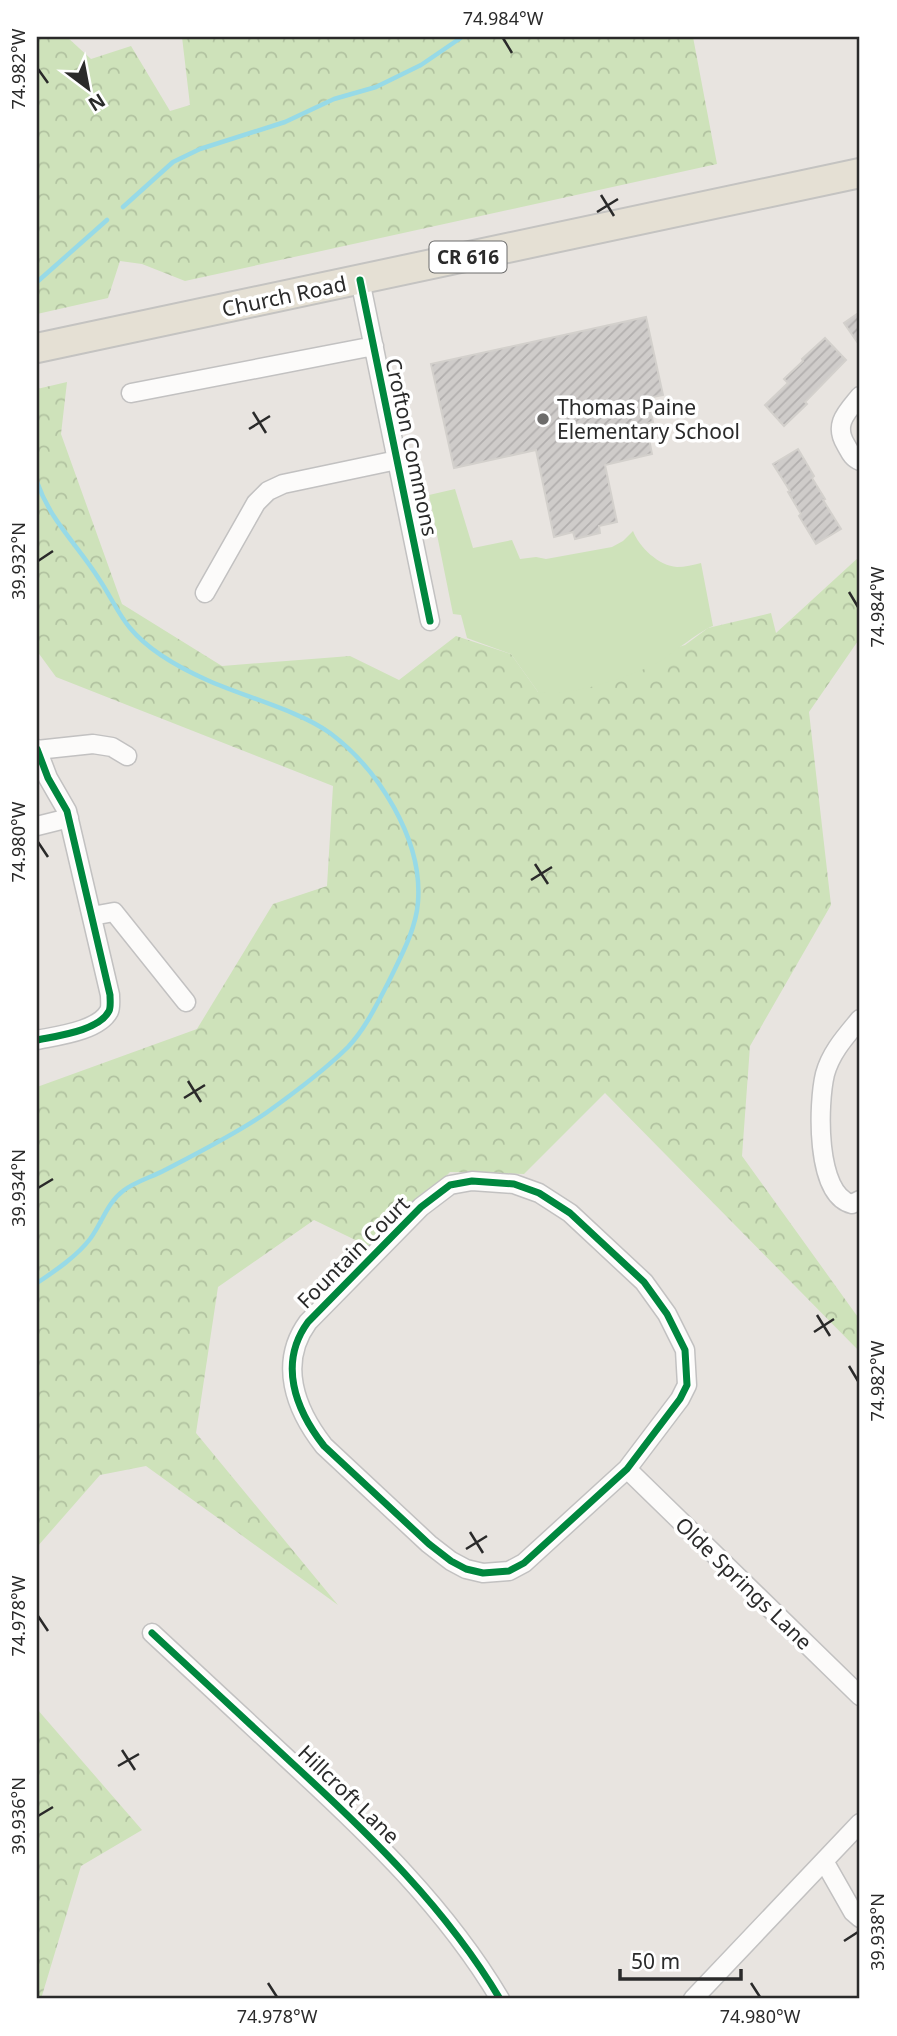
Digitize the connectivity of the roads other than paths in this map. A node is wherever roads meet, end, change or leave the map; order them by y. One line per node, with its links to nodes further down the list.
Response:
1 (860, 173): 2 (main road, Church Road / CR 616)
2 (360, 280): 3 (street, Crofton Commons); 4 (main road, Church Road / CR 616)
3 (374, 346): 5 (street, Crofton Commons); 7 (street, Crofton Commons)
4 (37, 348)
5 (131, 393)
6 (860, 396): 8 (street)
7 (397, 460): 9 (street, Crofton Commons); 10 (street, Crofton Commons)
8 (860, 461)
9 (205, 593)
10 (430, 621)
11 (37, 749): 12 (street); 13 (street)
12 (127, 756)
13 (69, 818): 14 (street); 15 (street)
14 (37, 826)
15 (92, 916): 16 (street); 18 (street)
16 (186, 1002)
17 (860, 1020): 19 (street)
18 (37, 1040)
19 (860, 1200)
20 (627, 1469): 20 (street, Fountain Court); 22 (street, Olde Springs Lane)
21 (152, 1633): 26 (street, Hillcroft Lane)
22 (860, 1696)
23 (860, 1823): 24 (street)
24 (824, 1861): 25 (street); 27 (street)
25 (860, 1918)
26 (500, 1999)
27 (693, 1999)

